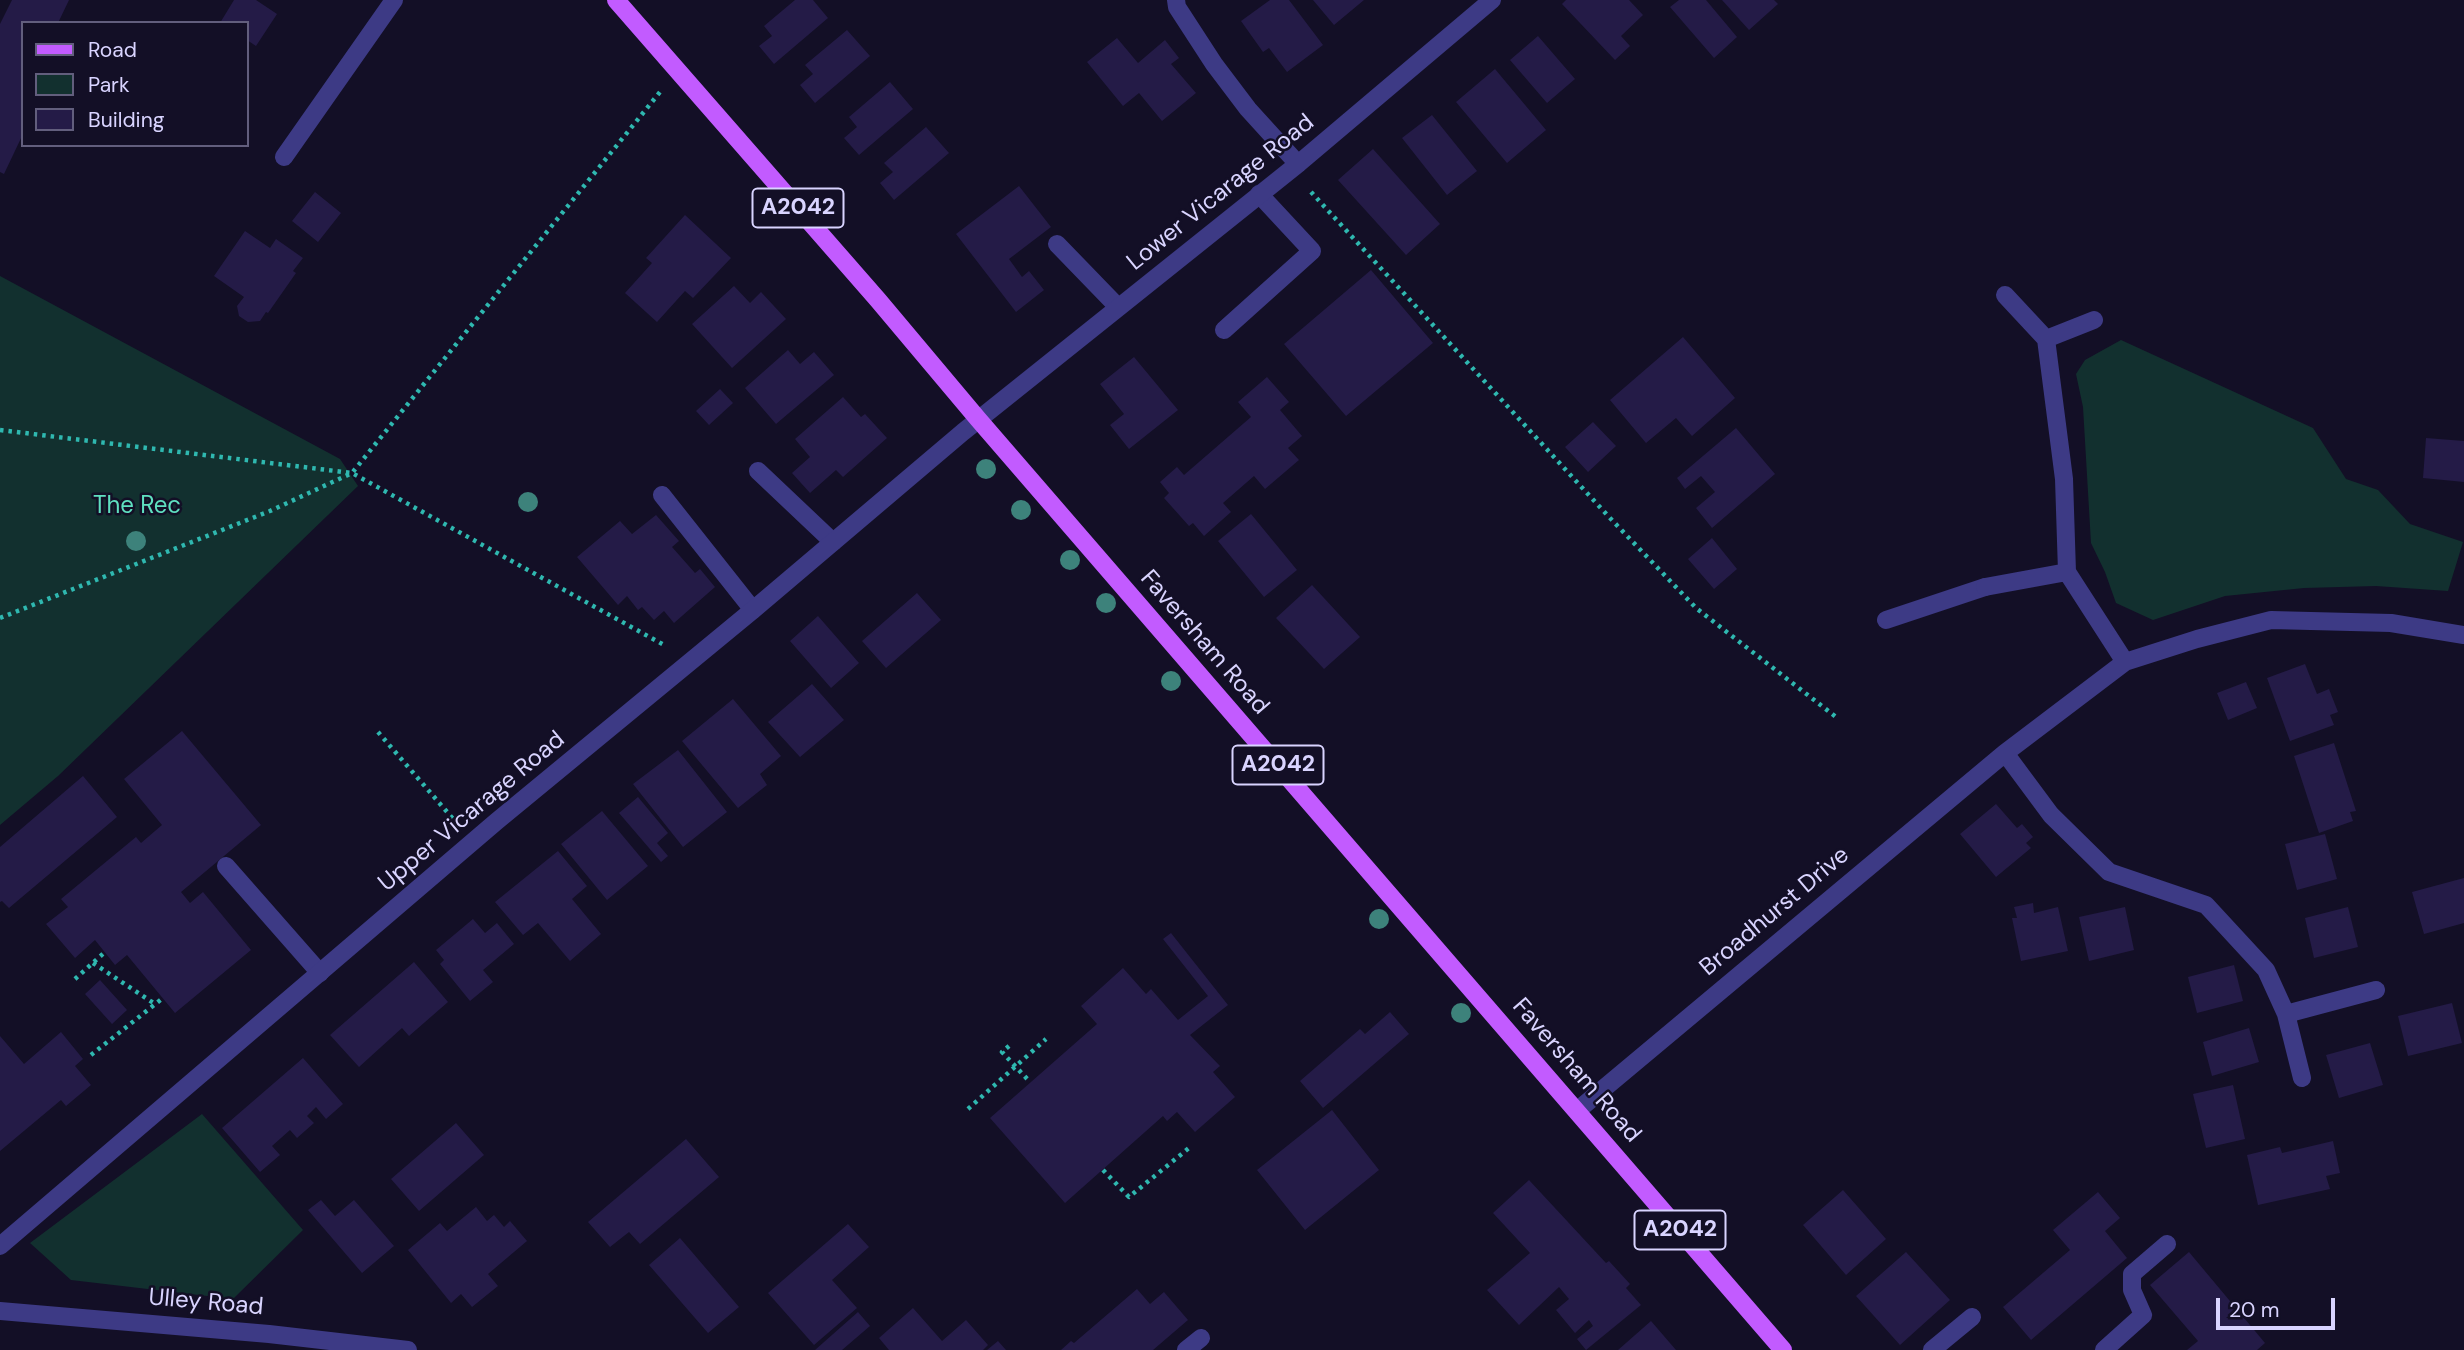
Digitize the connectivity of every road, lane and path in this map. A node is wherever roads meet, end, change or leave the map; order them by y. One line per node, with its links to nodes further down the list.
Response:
1 (394, 0): 6 (street)
2 (615, 0): 5 (main road, Faversham Road / A2042)
3 (1177, 0): 7 (street)
4 (1492, 0): 7 (street, Lower Vicarage Road)
5 (678, 69): 15 (main road, Faversham Road / A2042); 18 (path)
6 (284, 157)
7 (1294, 166): 8 (street, Lower Vicarage Road); 28 (path)
8 (1259, 194): 11 (street, Lower Vicarage Road); 13 (street)
9 (1058, 244): 11 (street)
10 (2005, 295): 14 (street)
11 (1118, 307): 15 (street, Lower Vicarage Road)
12 (2094, 320): 14 (street)
13 (1224, 330)
14 (2046, 339): 21 (street)
15 (978, 419): 20 (street, Upper Vicarage Road); 48 (main road, Faversham Road / A2042)
16 (0, 430): 18 (path)
17 (758, 471): 20 (street)
18 (352, 473): 23 (path); 26 (path)
19 (662, 495): 22 (street)
20 (833, 542): 22 (street, Upper Vicarage Road)
21 (2067, 572): 24 (street); 27 (street)
22 (753, 610): 26 (street, Upper Vicarage Road)
23 (0, 618)
24 (1886, 620)
25 (2464, 635): 27 (street, Broadhurst Drive)
26 (692, 660): 31 (street, Upper Vicarage Road)
27 (2125, 662): 30 (street, Broadhurst Drive)
28 (1836, 717)
29 (378, 732): 31 (path)
30 (2005, 753): 40 (street); 48 (street, Broadhurst Drive)
31 (472, 842): 35 (street, Upper Vicarage Road)
32 (226, 866): 35 (street)
33 (105, 952): 34 (path)
34 (93, 963): 36 (path); 39 (path)
35 (320, 973): 52 (street, Upper Vicarage Road)
36 (75, 979)
37 (2376, 990): 40 (street)
38 (163, 998): 39 (path)
39 (155, 1004): 43 (path)
40 (2286, 1014): 45 (street)
41 (1046, 1040): 44 (path)
42 (1009, 1046): 44 (path)
43 (91, 1055)
44 (1016, 1067): 46 (path); 47 (path)
45 (2302, 1078)
46 (1030, 1082)
47 (968, 1110)
48 (1578, 1110): 58 (main road, Faversham Road / A2042)
49 (1189, 1148): 50 (path)
50 (1103, 1170)
51 (2167, 1244): 60 (street)
52 (0, 1245)
53 (0, 1311): 56 (street, Ulley Road)
54 (1972, 1317): 59 (street)
55 (1202, 1338): 57 (street)
56 (408, 1350)
57 (1186, 1350)
58 (1783, 1350)
59 (1932, 1350)
60 (2104, 1350)

